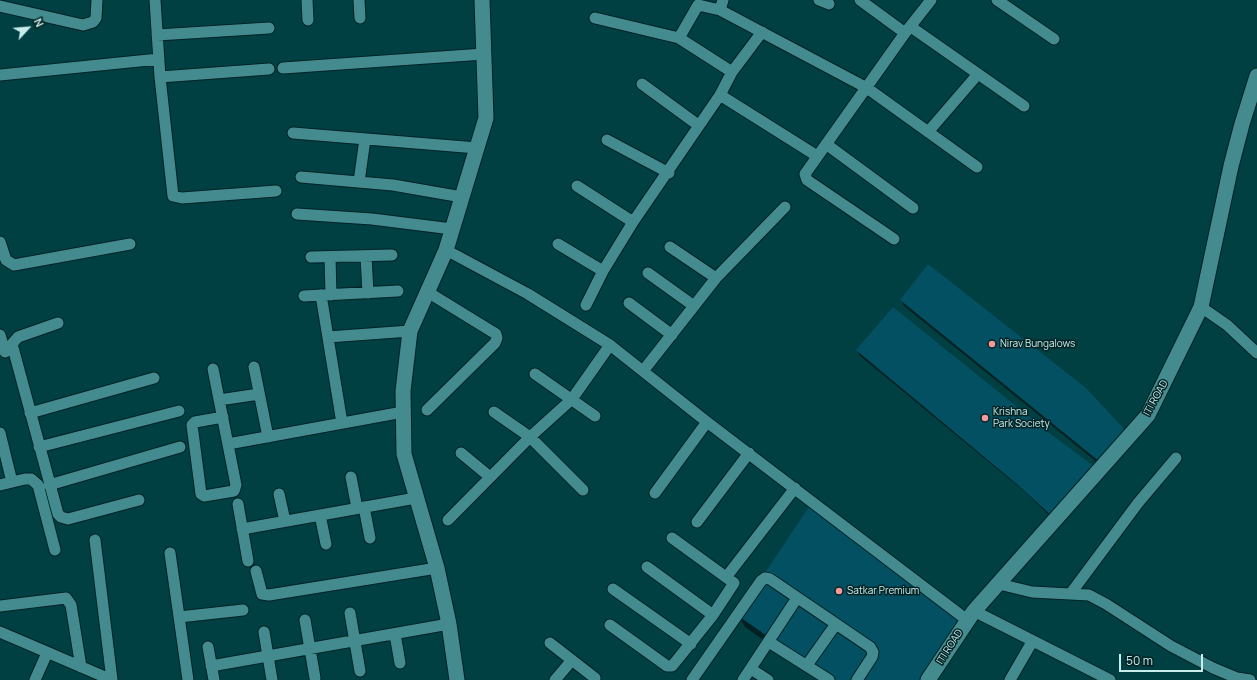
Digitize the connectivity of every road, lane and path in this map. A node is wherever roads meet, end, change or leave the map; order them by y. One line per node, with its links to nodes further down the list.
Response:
1 (97, 0): 10 (street)
2 (155, 0): 17 (street)
3 (307, 0): 13 (street)
4 (359, 0): 11 (street)
5 (482, 0): 20 (street)
6 (860, 0): 15 (street)
7 (931, 0): 15 (street)
8 (997, 0): 19 (street)
9 (721, 5): 16 (street); 18 (street)
10 (0, 6)
11 (360, 18)
12 (595, 18): 18 (street)
13 (308, 20)
14 (269, 28): 17 (street)
15 (908, 30): 25 (street); 30 (street)
16 (762, 32): 24 (street); 30 (street)
17 (157, 36): 21 (street)
18 (679, 38): 24 (street)
19 (1054, 39)
20 (484, 54): 22 (street); 39 (street)
21 (159, 60): 26 (street); 28 (street)
22 (283, 68)
23 (269, 69): 28 (street)
24 (732, 72): 31 (street)
25 (978, 74): 32 (street); 34 (street)
26 (0, 75)
27 (1257, 76): 74 (street, ITI ROAD)
28 (160, 77): 46 (street)
29 (642, 84): 33 (street)
30 (867, 88): 34 (street); 38 (street)
31 (720, 95): 33 (street); 40 (street)
32 (1024, 106)
33 (698, 125): 42 (street)
34 (928, 132): 41 (street)
35 (293, 133): 36 (street)
36 (365, 139): 39 (street); 44 (street)
37 (607, 140): 42 (street)
38 (826, 144): 40 (street); 49 (street)
39 (477, 148): 47 (street)
40 (817, 156): 53 (street)
41 (976, 168)
42 (669, 172): 51 (street)
43 (301, 177): 44 (street)
44 (359, 182): 47 (street)
45 (577, 186): 51 (street)
46 (276, 191)
47 (462, 197): 52 (street)
48 (784, 207): 65 (street)
49 (914, 208)
50 (297, 214): 52 (street)
51 (633, 222): 63 (street)
52 (452, 229): 58 (street)
53 (894, 239)
54 (0, 242): 55 (street)
55 (130, 244)
56 (558, 244): 63 (street)
57 (670, 247): 65 (street)
58 (446, 250): 67 (street); 80 (street)
59 (392, 255): 61 (street)
60 (330, 256): 61 (street); 62 (street); 69 (street)
61 (366, 256): 68 (street)
62 (311, 257)
63 (603, 271): 72 (street)
64 (648, 273): 73 (street)
65 (716, 278): 73 (street)
66 (398, 291): 68 (street)
67 (426, 291): 76 (street); 91 (street)
68 (368, 293): 69 (street)
69 (326, 295): 70 (street); 79 (street)
70 (304, 296)
71 (629, 303): 77 (street)
72 (586, 305)
73 (694, 306): 77 (street)
74 (1201, 307): 82 (street); 138 (street, ITI ROAD)
75 (58, 323): 81 (street)
76 (410, 331): 79 (street); 93 (street)
77 (672, 334): 85 (street)
78 (0, 335): 81 (street)
79 (328, 337): 99 (street)
80 (610, 345): 85 (street); 89 (street)
81 (6, 351): 95 (street)
82 (1257, 353)
83 (254, 367): 88 (street)
84 (214, 369): 90 (street)
85 (643, 370): 98 (street)
86 (535, 374): 89 (street)
87 (154, 378): 95 (street)
88 (259, 394): 90 (street); 101 (street)
89 (572, 399): 96 (street); 102 (street)
90 (219, 400): 97 (street)
91 (427, 410)
92 (179, 411): 105 (street)
93 (403, 412): 99 (street); 118 (street)
94 (494, 412): 102 (street)
95 (30, 413): 105 (street)
96 (594, 416)
97 (223, 417): 103 (street); 103 (street)
98 (707, 422): 107 (street); 116 (street)
99 (342, 423): 101 (street)
100 (0, 433): 111 (street)
101 (268, 437): 103 (street)
102 (530, 437): 110 (street); 115 (street)
103 (228, 444)
104 (180, 447): 113 (street)
105 (39, 448): 113 (street)
106 (461, 453): 110 (street)
107 (749, 453): 114 (street); 125 (street)
108 (1176, 458): 140 (street)
109 (351, 477): 121 (street)
110 (490, 477): 123 (street)
111 (12, 482): 112 (street); 131 (street)
112 (0, 484)
113 (49, 485): 119 (street)
114 (795, 488): 137 (street); 146 (street)
115 (583, 490)
116 (656, 492)
117 (279, 494): 124 (street)
118 (416, 498): 121 (street); 135 (street)
119 (139, 500)
120 (238, 504): 126 (street)
121 (360, 508): 122 (street); 127 (street)
122 (320, 515): 124 (street); 130 (street)
123 (448, 520)
124 (285, 521): 126 (street)
125 (697, 522)
126 (242, 529): 133 (street)
127 (370, 538)
128 (672, 538): 137 (street)
129 (95, 540): 168 (street)
130 (326, 544)
131 (55, 550)
132 (170, 553): 147 (street)
133 (248, 561)
134 (647, 567): 145 (street)
135 (436, 568): 136 (street); 149 (street)
136 (256, 570)
137 (727, 576): 145 (street)
138 (999, 584): 140 (street); 146 (street, ITI ROAD)
139 (613, 589): 159 (street)
140 (1071, 593): 187 (street)
141 (798, 598): 150 (street); 156 (street); 179 (street)
142 (0, 606): 168 (street)
143 (243, 610): 147 (street)
144 (350, 612): 155 (street)
145 (713, 615): 159 (street)
146 (971, 616): 157 (street); 184 (street, ITI ROAD)
147 (179, 617): 174 (street)
148 (305, 620): 161 (street)
149 (449, 624): 154 (street); 177 (street)
150 (836, 624): 166 (street); 183 (street)
151 (610, 625): 159 (street)
152 (0, 632): 162 (street)
153 (264, 632): 163 (street)
154 (395, 634): 155 (street); 165 (street)
155 (355, 641): 161 (street); 170 (street)
156 (769, 642): 166 (street); 169 (street)
157 (1032, 642): 185 (street); 186 (street)
158 (550, 643): 164 (street)
159 (691, 644)
160 (208, 647): 167 (street)
161 (310, 649): 163 (street); 171 (street)
162 (47, 653): 168 (street); 173 (street)
163 (268, 656): 167 (street); 176 (street)
164 (572, 660): 172 (street); 178 (street)
165 (400, 663)
166 (807, 665): 182 (street)
167 (211, 666): 175 (street)
168 (81, 667)
169 (751, 669): 180 (street); 181 (street)
170 (360, 671)
171 (315, 678)
172 (594, 678)
173 (35, 680)
174 (188, 680)
175 (214, 680)
176 (272, 680)
177 (457, 680)
178 (555, 680)
179 (692, 680)
180 (743, 680)
181 (768, 680)
182 (829, 680)
183 (857, 680)
184 (928, 680)
185 (1010, 680)
186 (1108, 680)
187 (1250, 680)

